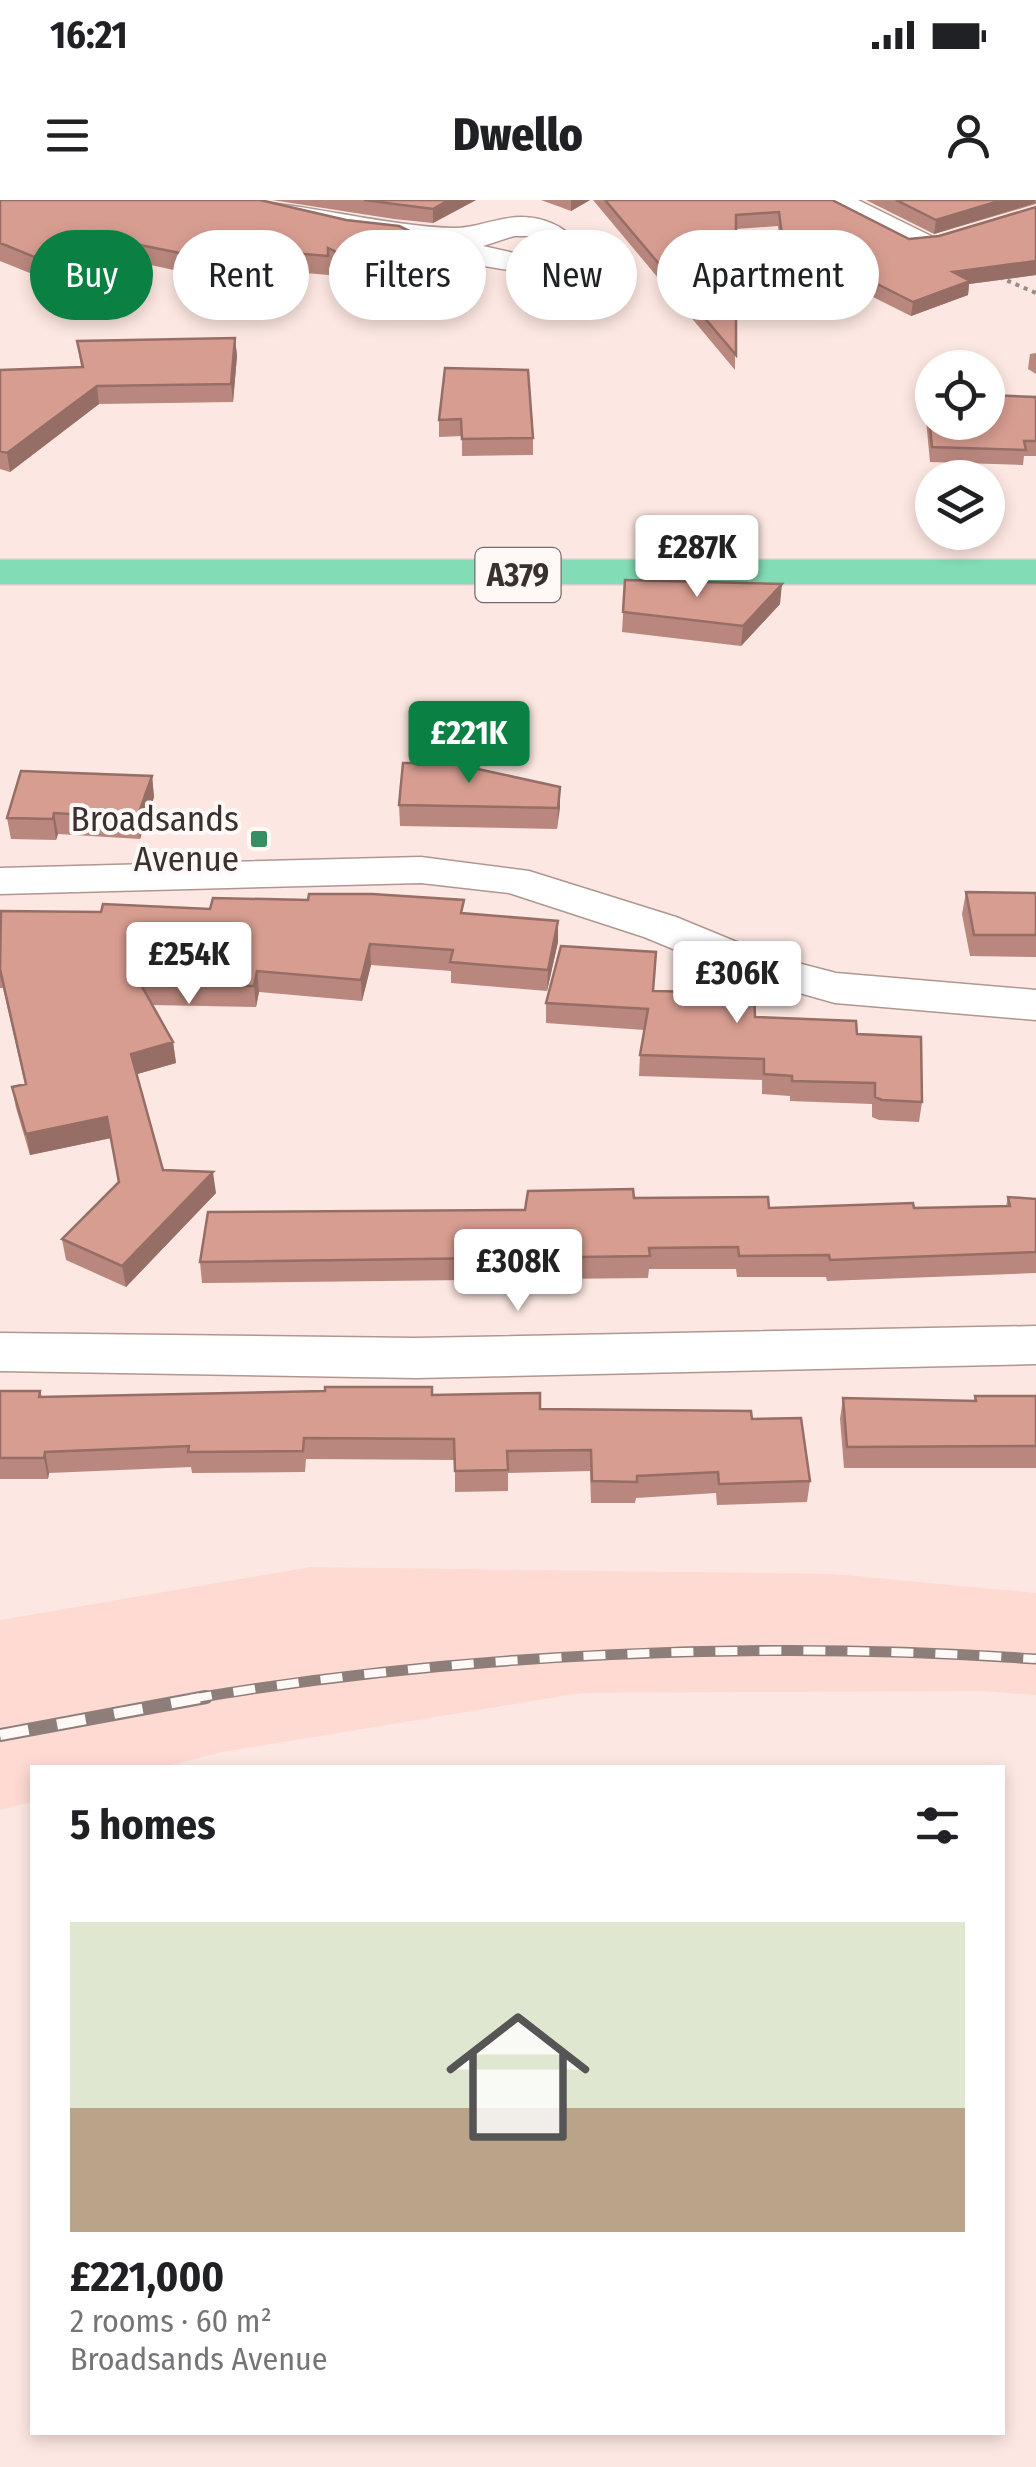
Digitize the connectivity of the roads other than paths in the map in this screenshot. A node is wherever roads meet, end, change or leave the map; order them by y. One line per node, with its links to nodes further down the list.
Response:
1 (235, 200): 3 (street)
2 (834, 200): 4 (street)
3 (394, 230)
4 (920, 243)
5 (0, 572): 6 (main road, A379)
6 (1036, 572)
7 (0, 882): 8 (street)
8 (1036, 1005)
9 (1036, 1345): 10 (street)
10 (0, 1352)

